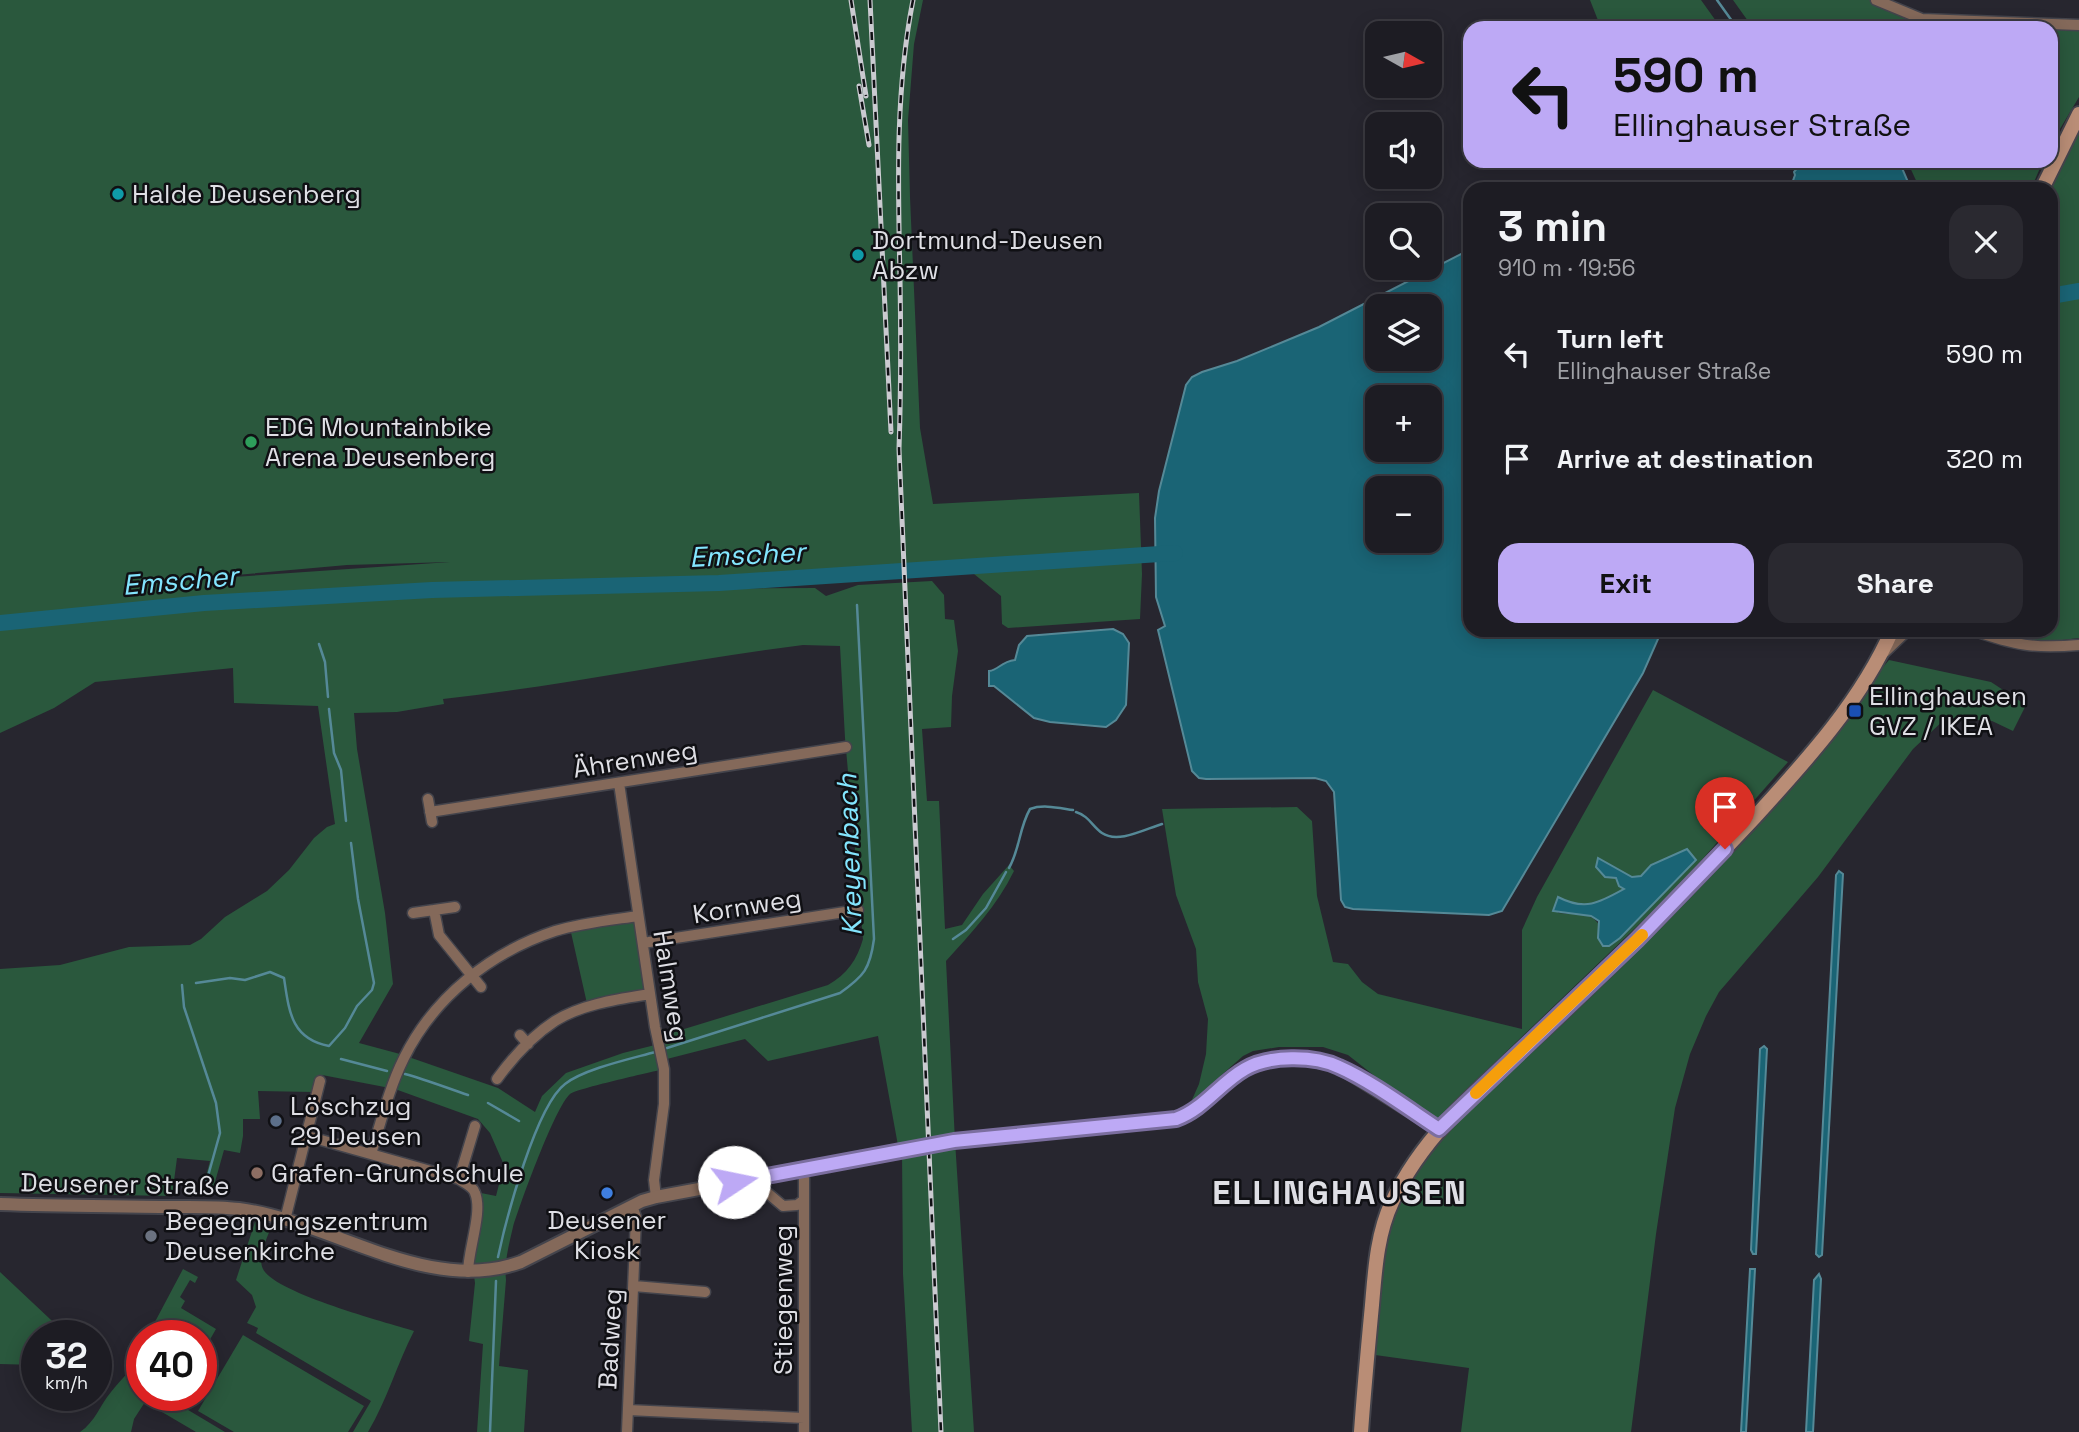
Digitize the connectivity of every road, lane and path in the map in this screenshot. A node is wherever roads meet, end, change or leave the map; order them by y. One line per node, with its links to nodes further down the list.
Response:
1 (1876, 0): 2 (street)
2 (1974, 21)
3 (2058, 24): 4 (street)
4 (2079, 25)
5 (2079, 114): 6 (main road)
6 (2058, 157)
7 (1889, 637): 11 (main road)
8 (1900, 637): 11 (street)
9 (1991, 637): 10 (street)
10 (2079, 645)
11 (1882, 654): 29 (main road)
12 (846, 747): 13 (street, Ährenweg)
13 (619, 783): 14 (street, Ährenweg); 19 (street, Halmweg)
14 (428, 799)
15 (455, 907): 16 (street)
16 (434, 910): 18 (street); 21 (street)
17 (858, 910): 20 (street, Kornweg)
18 (413, 913)
19 (638, 916): 20 (street, Halmweg); 21 (street)
20 (643, 943): 23 (street, Halmweg)
21 (471, 974): 22 (street); 31 (street)
22 (481, 987)
23 (650, 994): 25 (street); 35 (street, Halmweg)
24 (520, 1035): 25 (street)
25 (528, 1044): 26 (street)
26 (497, 1079)
27 (320, 1081): 30 (street)
28 (475, 1126): 33 (street)
29 (1439, 1129): 32 (street, Deusener Straße); 47 (main road)
30 (307, 1136): 31 (street); 39 (street)
31 (371, 1154): 33 (street)
32 (802, 1169): 34 (street, Deusener Straße); 36 (street, Stiegenweg)
33 (459, 1179): 40 (street)
34 (751, 1179): 35 (street, Deusener Straße); 36 (street)
35 (656, 1197): 38 (street, Deusener Straße)
36 (804, 1200): 44 (street, Stiegenweg)
37 (0, 1204): 39 (street, Deusener Straße)
38 (632, 1206): 40 (street, Deusener Straße); 41 (street, Badweg)
39 (285, 1220): 40 (street, Deusener Straße)
40 (468, 1272)
41 (634, 1286): 42 (street); 43 (street, Badweg)
42 (705, 1292)
43 (628, 1410): 44 (street); 45 (street, Badweg)
44 (804, 1418): 46 (street, Stiegenweg)
45 (627, 1432)
46 (804, 1432)
47 (1361, 1432)

